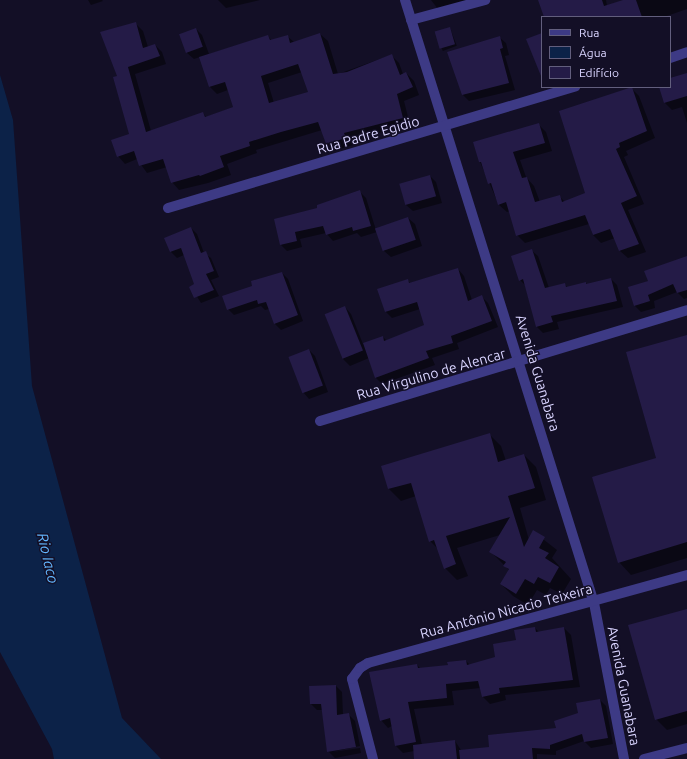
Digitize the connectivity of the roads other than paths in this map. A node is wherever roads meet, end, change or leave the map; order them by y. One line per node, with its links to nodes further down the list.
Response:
1 (405, 0): 3 (street, Avenida Guanabara)
2 (485, 0): 3 (street)
3 (411, 20): 7 (street, Avenida Guanabara)
4 (687, 52): 5 (street)
5 (671, 58)
6 (572, 88): 7 (street, Rua Padre Egidio)
7 (446, 127): 8 (street, Rua Padre Egidio); 10 (street, Avenida Guanabara)
8 (168, 208)
9 (687, 310): 10 (street, Rua Virgulino de Alencar)
10 (520, 362): 11 (street, Rua Virgulino de Alencar); 13 (street, Avenida Guanabara)
11 (320, 421)
12 (687, 575): 13 (street, Rua Antônio Nicacio Teixeira)
13 (594, 603): 15 (street, Rua Antônio Nicacio Teixeira); 16 (street, Avenida Guanabara)
14 (687, 748): 17 (street)
15 (373, 759)
16 (624, 759)
17 (644, 759)

